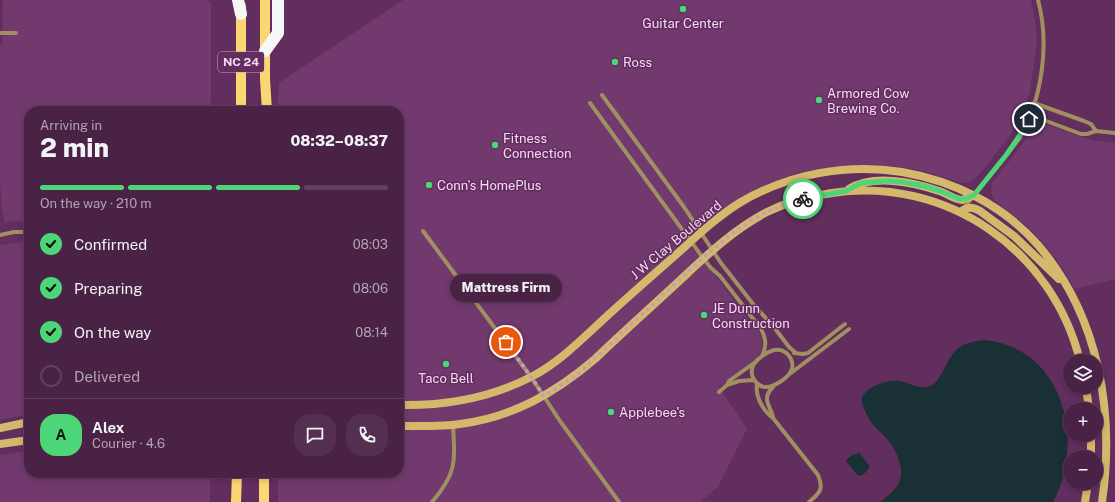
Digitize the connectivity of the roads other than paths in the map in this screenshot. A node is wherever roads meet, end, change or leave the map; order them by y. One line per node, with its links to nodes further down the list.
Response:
1 (238, 0): 6 (highway)
2 (242, 0): 6 (main road, NC 24)
3 (265, 0): 9 (main road, NC 24)
4 (278, 0): 9 (highway)
5 (1038, 0): 12 (street)
6 (241, 14): 13 (main road, NC 24)
7 (0, 33): 8 (street)
8 (16, 33)
9 (265, 51): 14 (main road, NC 24)
10 (602, 95): 23 (street)
11 (590, 103): 25 (street)
12 (1034, 103): 15 (street); 16 (street)
13 (240, 106)
14 (266, 106)
15 (1030, 115): 16 (street); 19 (street)
16 (1096, 131): 17 (street)
17 (1115, 134)
18 (846, 191): 19 (street); 20 (street); 26 (street)
19 (974, 195): 20 (street); 23 (street, J W Clay Boulevard); 28 (street, J W Clay Boulevard)
20 (960, 212): 28 (street); 33 (street)
21 (424, 231): 37 (street)
22 (24, 232): 24 (street)
23 (701, 232): 25 (street, J W Clay Boulevard); 26 (street)
24 (0, 235)
25 (691, 241): 27 (street); 37 (street, J W Clay Boulevard)
26 (712, 250): 27 (street); 32 (street)
27 (703, 258): 34 (street); 42 (street)
28 (1066, 284): 60 (street, J W Clay Boulevard)
29 (845, 324): 32 (street)
30 (849, 329): 36 (street)
31 (784, 351): 32 (street); 34 (street); 36 (street)
32 (796, 353)
33 (1078, 354)
34 (762, 356): 35 (street)
35 (756, 361): 38 (street); 39 (street)
36 (789, 374): 40 (street)
37 (531, 377): 42 (street); 43 (street, J W Clay Boulevard)
38 (756, 382): 39 (street); 40 (street); 44 (street)
39 (727, 385): 41 (street)
40 (775, 385): 44 (street)
41 (719, 392)
42 (544, 396): 46 (street); 57 (street)
43 (404, 405)
44 (773, 418): 58 (street)
45 (24, 423): 48 (street)
46 (453, 425): 47 (street); 56 (street)
47 (404, 426)
48 (0, 428)
49 (24, 441): 50 (street)
50 (0, 444)
51 (237, 478): 54 (main road)
52 (264, 478): 55 (main road)
53 (1087, 490): 59 (street)
54 (236, 502)
55 (264, 502)
56 (432, 502)
57 (618, 502)
58 (808, 502)
59 (1085, 502)
60 (1102, 502)

